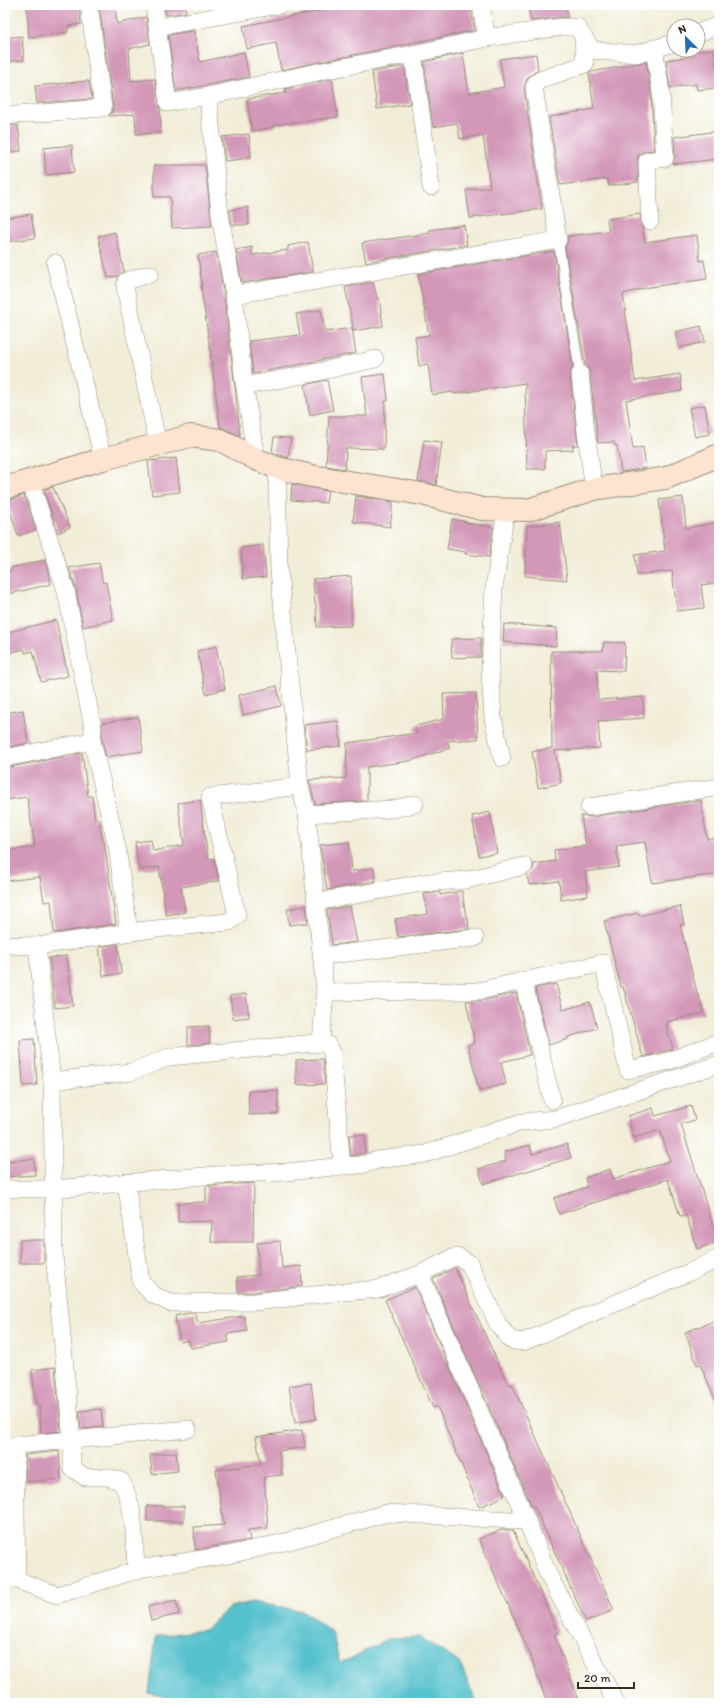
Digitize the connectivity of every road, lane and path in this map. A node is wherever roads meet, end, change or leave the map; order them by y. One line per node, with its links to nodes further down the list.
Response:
1 (89, 5): 14 (street)
2 (154, 5): 6 (street)
3 (279, 5): 6 (street)
4 (481, 5): 9 (street)
5 (719, 25): 7 (street)
6 (158, 27): 13 (street)
7 (706, 30)
8 (583, 37): 9 (street); 11 (street); 17 (street)
9 (487, 38): 12 (street)
10 (666, 45): 11 (street)
11 (654, 48): 16 (street)
12 (413, 54): 13 (street); 15 (street)
13 (208, 96): 20 (street)
14 (5, 116)
15 (431, 186)
16 (650, 221)
17 (558, 240): 20 (street); 22 (lane)
18 (55, 263): 26 (street)
19 (150, 274): 24 (street)
20 (234, 295): 23 (street)
21 (375, 360): 23 (street)
22 (580, 374): 31 (street)
23 (245, 386): 27 (street)
24 (158, 444): 26 (street); 27 (street)
25 (719, 455): 31 (street)
26 (103, 459): 29 (street)
27 (256, 459): 28 (street)
28 (278, 468): 32 (street); 36 (street)
29 (30, 480): 30 (street); 33 (street)
30 (5, 488)
31 (594, 489): 32 (street)
32 (506, 510): 35 (street)
33 (92, 741): 34 (street); 43 (street)
34 (5, 758)
35 (502, 758)
36 (300, 786): 40 (street); 43 (street)
37 (719, 787): 39 (street)
38 (415, 804): 40 (street)
39 (589, 807)
40 (307, 814): 42 (street)
41 (524, 866): 42 (street)
42 (316, 902): 47 (street)
43 (130, 932): 46 (street)
44 (475, 938): 47 (street)
45 (5, 945): 46 (street)
46 (37, 946): 53 (street)
47 (322, 956): 49 (street)
48 (524, 980): 49 (street); 51 (street); 54 (street)
49 (325, 992): 50 (street)
50 (321, 1043): 53 (street); 55 (street)
51 (718, 1044)
52 (719, 1064): 55 (street)
53 (52, 1081): 58 (street)
54 (552, 1100)
55 (342, 1166): 56 (street)
56 (126, 1182): 58 (street); 60 (street)
57 (5, 1189): 58 (street)
58 (53, 1189): 62 (street)
59 (719, 1258): 60 (street)
60 (420, 1274): 64 (street)
61 (188, 1429): 62 (street)
62 (72, 1440): 63 (street); 65 (street)
63 (10, 1445): 66 (street)
64 (527, 1521): 65 (street); 67 (street)
65 (136, 1570): 66 (street)
66 (11, 1580)
67 (616, 1703)

